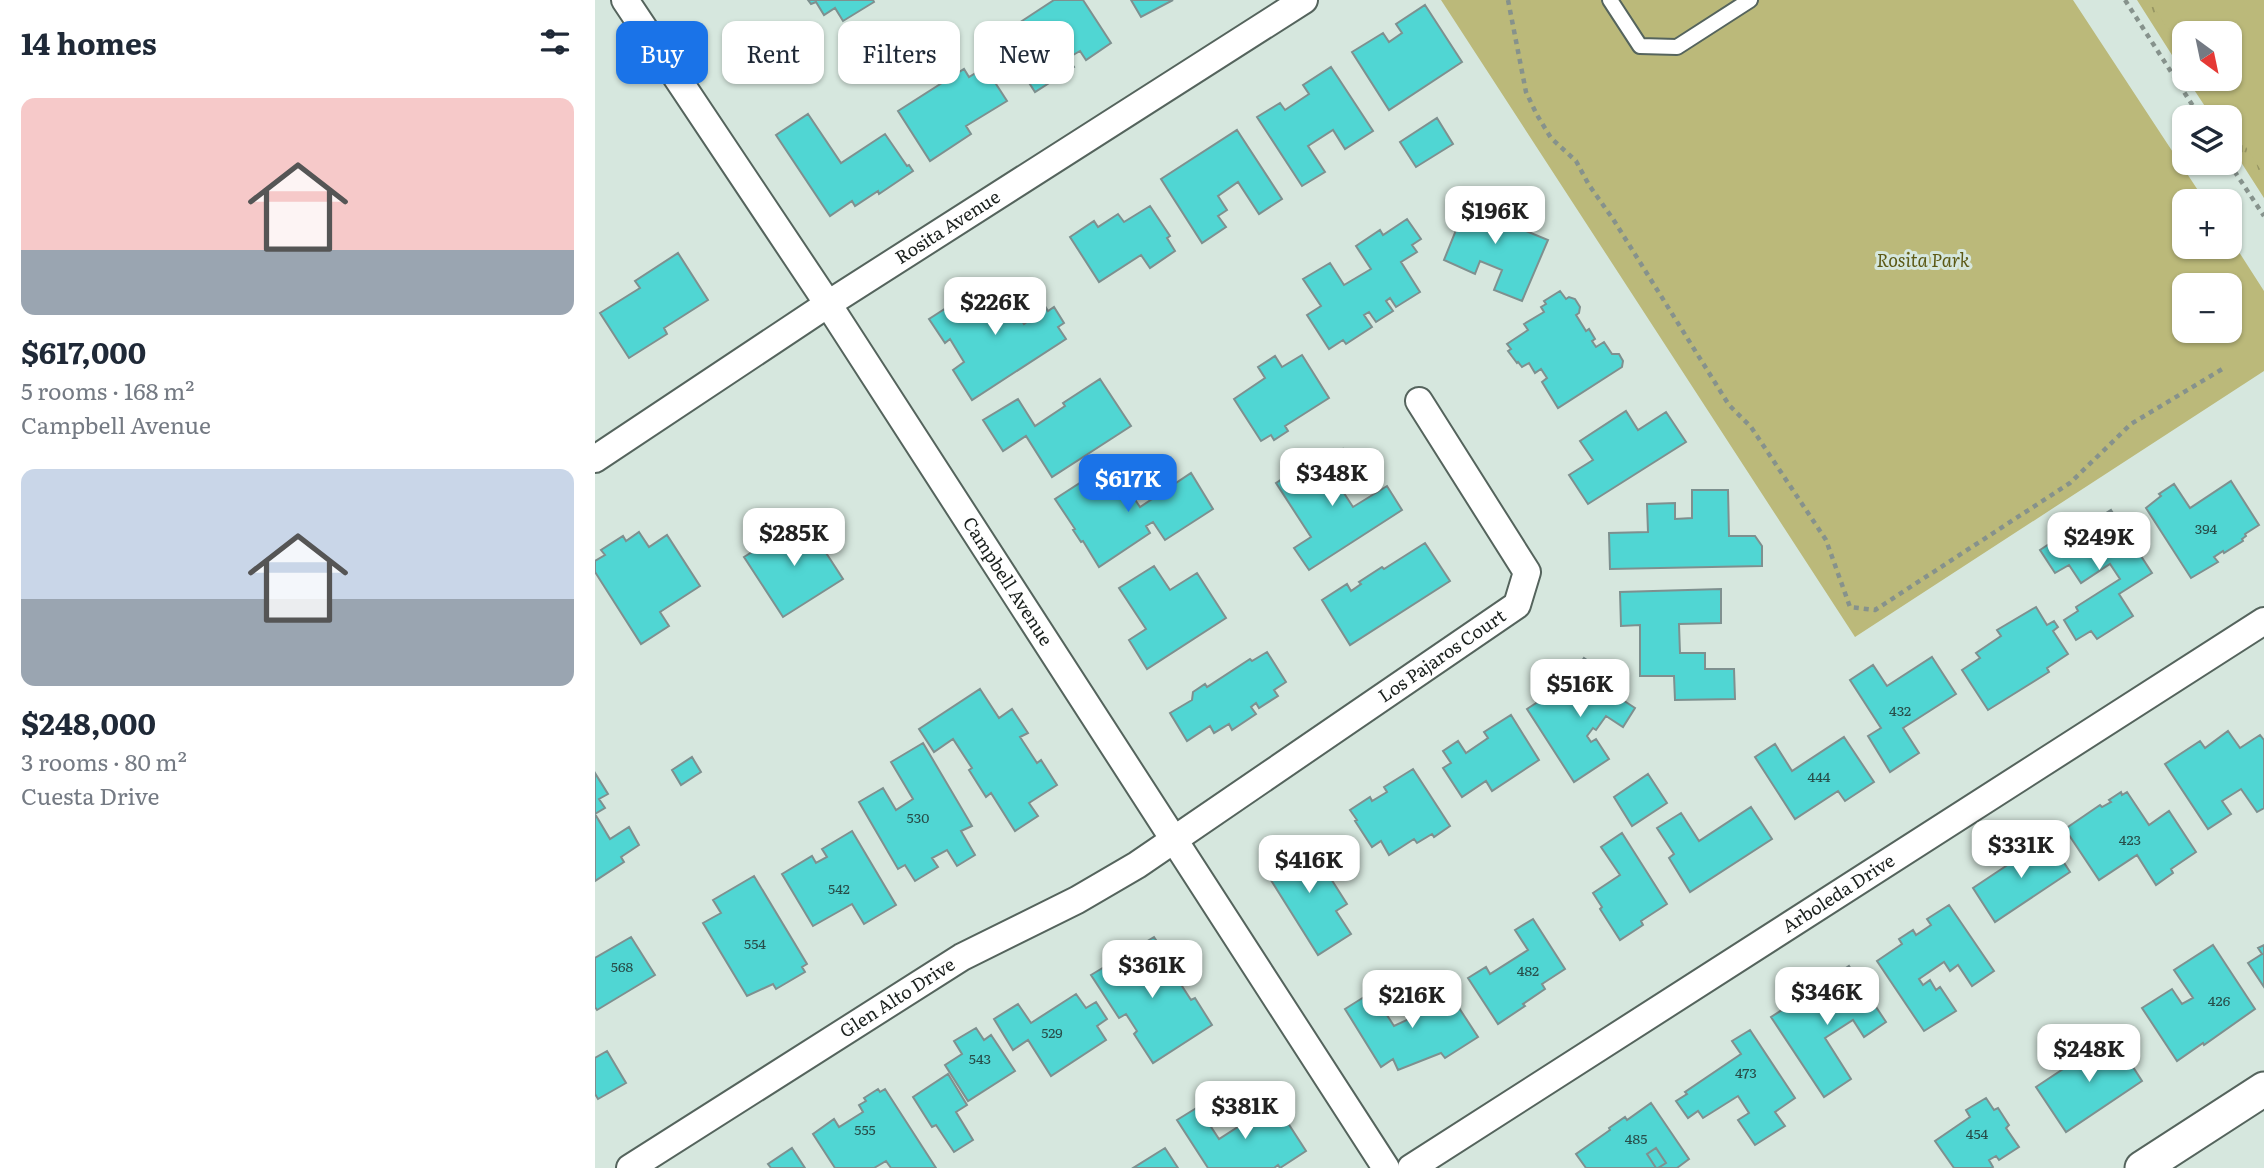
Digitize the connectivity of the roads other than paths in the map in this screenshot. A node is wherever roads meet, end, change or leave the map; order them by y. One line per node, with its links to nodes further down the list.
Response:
1 (625, 0): 5 (street, Campbell Avenue)
2 (1610, 0): 3 (lane)
3 (1750, 0)
4 (1301, 1): 5 (street, Rosita Avenue)
5 (828, 304): 7 (street, Rosita Avenue); 9 (street, Campbell Avenue)
6 (1419, 401): 9 (street, Los Pajaros Court)
7 (595, 459)
8 (2264, 621): 13 (street, Arboleda Drive)
9 (1173, 840): 11 (street, Glen Alto Drive); 12 (street, Campbell Avenue)
10 (2264, 1088): 14 (street)
11 (630, 1168)
12 (1385, 1168)
13 (1412, 1168)
14 (2142, 1168)

